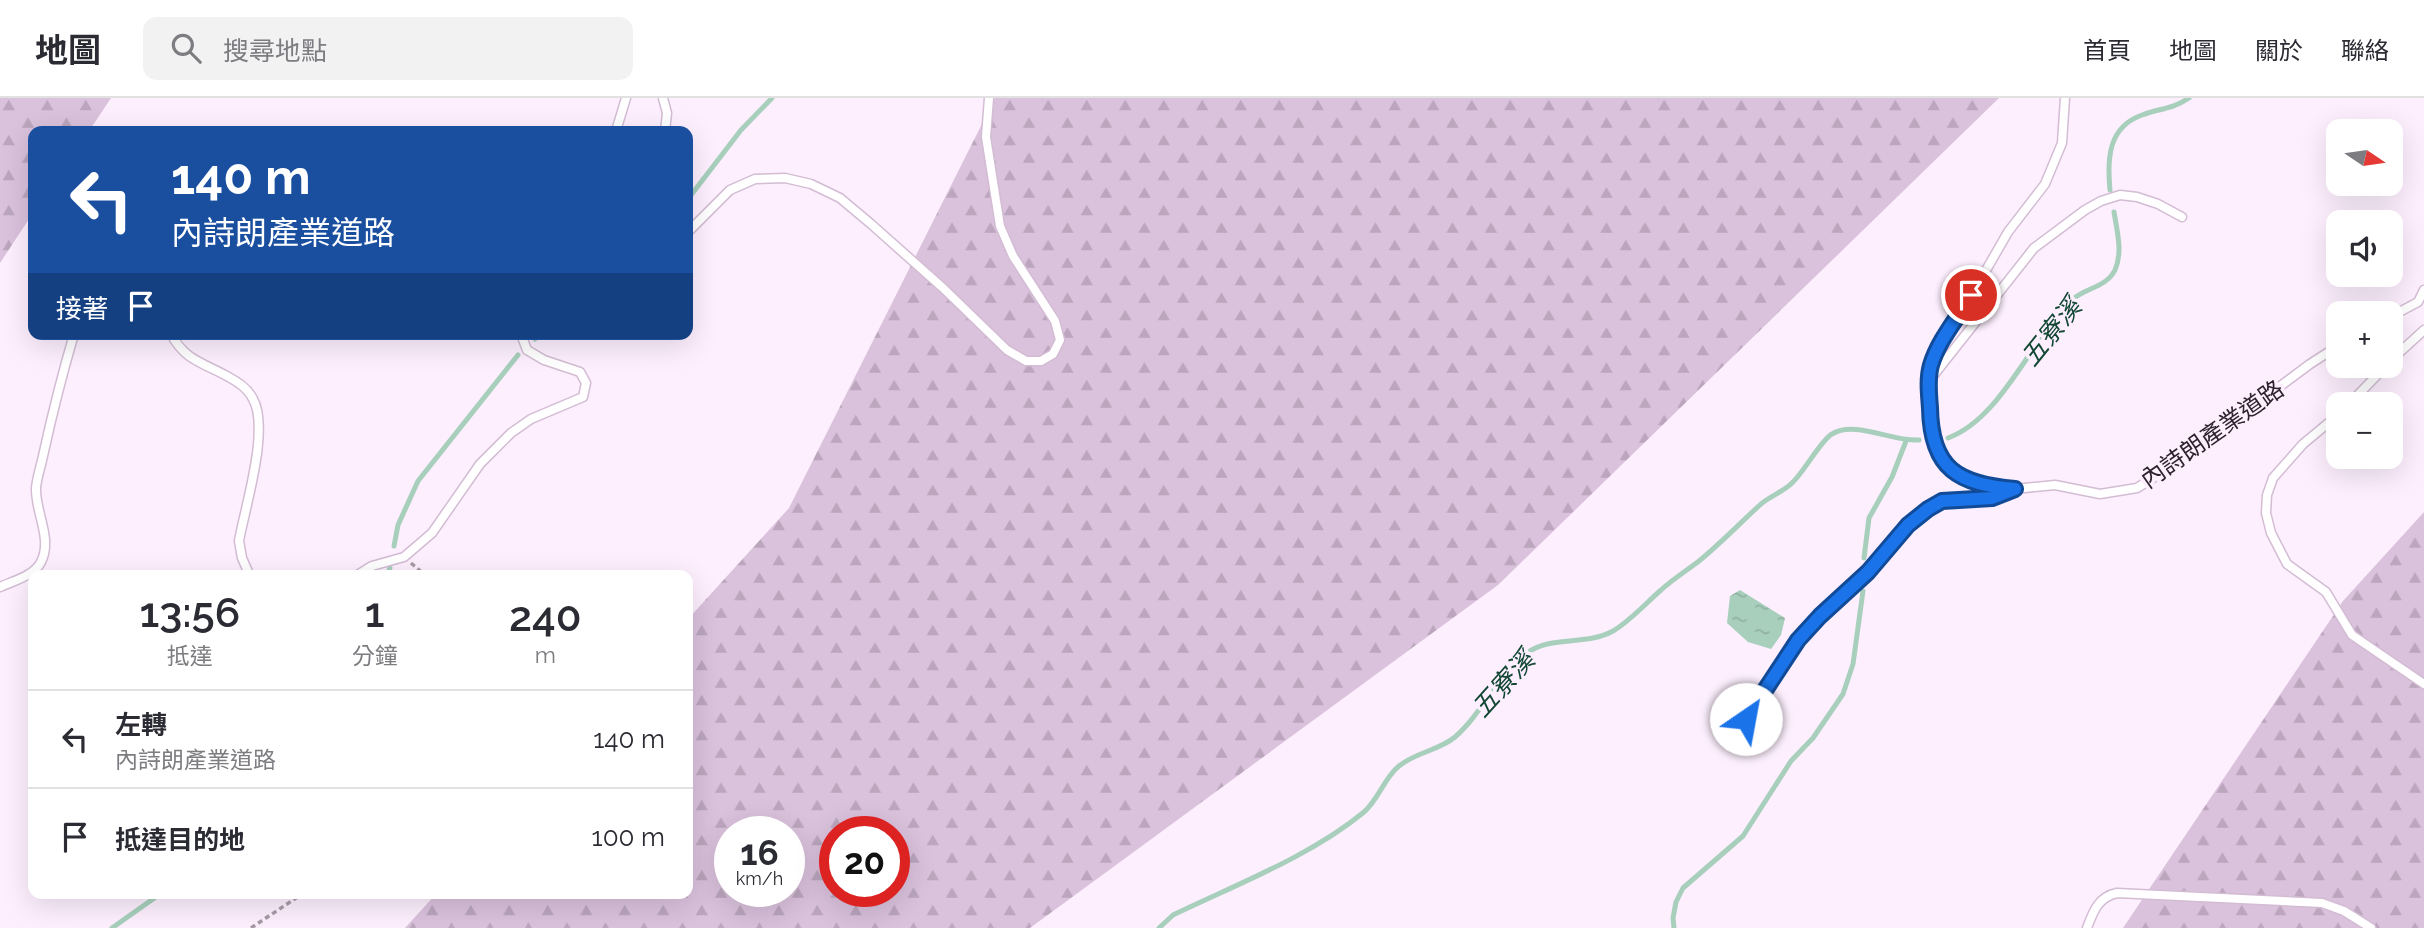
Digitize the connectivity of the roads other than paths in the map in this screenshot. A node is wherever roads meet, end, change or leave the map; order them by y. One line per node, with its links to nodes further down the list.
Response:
1 (626, 98): 5 (lane)
2 (663, 98): 6 (lane)
3 (989, 98): 8 (lane)
4 (2066, 98): 18 (lane, 內詩朗產業道路)
5 (617, 126)
6 (666, 126)
7 (2182, 217): 18 (lane)
8 (693, 227)
9 (2424, 290): 10 (lane)
10 (2403, 310)
11 (2424, 330): 15 (lane)
12 (72, 340): 22 (lane)
13 (174, 340): 23 (lane)
14 (523, 340): 24 (lane)
15 (2403, 349)
16 (2326, 354): 21 (lane, 內詩朗產業道路)
17 (2374, 378): 19 (lane)
18 (1929, 381): 21 (lane, 內詩朗產業道路)
19 (2361, 392)
20 (2326, 425): 27 (lane)
21 (2015, 489): 28 (lane)
22 (34, 570)
23 (247, 570)
24 (366, 570)
25 (28, 575): 26 (lane)
26 (0, 587)
27 (2424, 684)
28 (1746, 719)
29 (2087, 928): 30 (lane)
30 (2371, 928)

